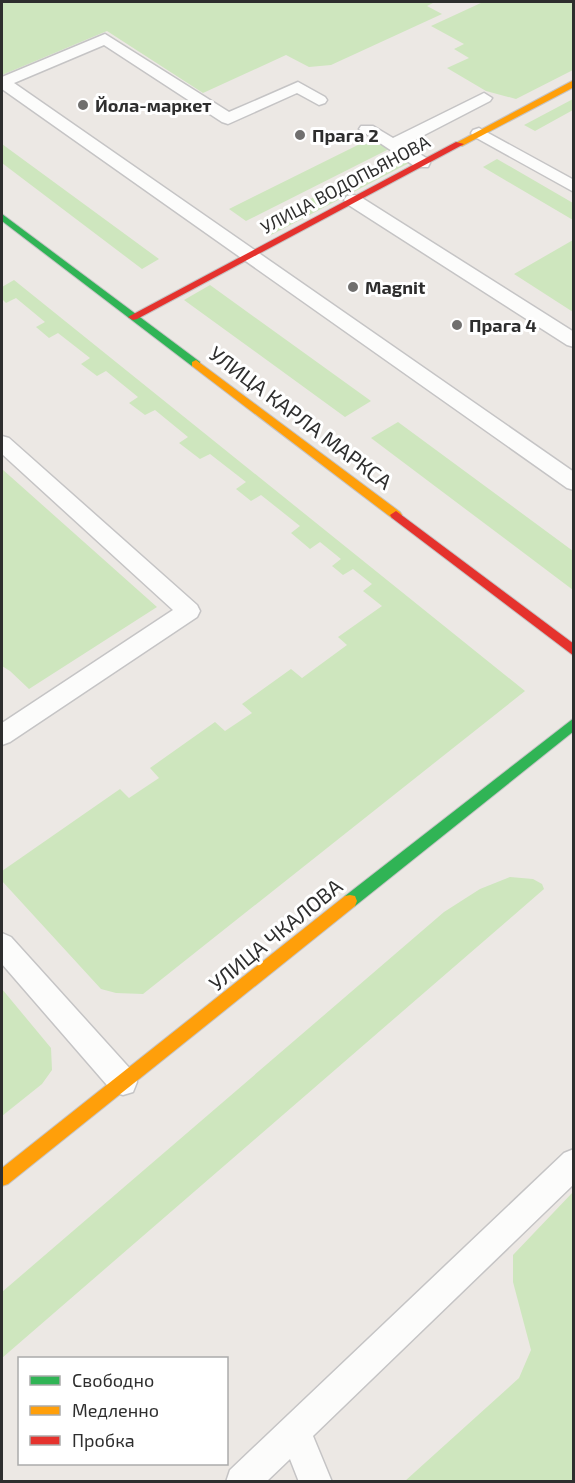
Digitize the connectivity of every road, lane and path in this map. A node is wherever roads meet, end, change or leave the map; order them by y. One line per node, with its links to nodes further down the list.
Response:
1 (2, 82): 4 (lane); 12 (lane)
2 (573, 83): 6 (street, УЛИЦА ВОДОПЬЯНОВА)
3 (484, 98): 7 (lane)
4 (319, 100)
5 (367, 129): 7 (lane)
6 (479, 133): 8 (street, УЛИЦА ВОДОПЬЯНОВА); 9 (lane)
7 (393, 145): 8 (lane)
8 (422, 163): 10 (street, УЛИЦА ВОДОПЬЯНОВА)
9 (573, 187)
10 (353, 200): 12 (street, УЛИЦА ВОДОПЬЯНОВА); 14 (lane)
11 (2, 217): 13 (street, УЛИЦА КАРЛА МАРКСА)
12 (248, 255): 13 (street, УЛИЦА ВОДОПЬЯНОВА); 16 (lane)
13 (133, 317): 17 (street, УЛИЦА КАРЛА МАРКСА)
14 (573, 341)
15 (2, 443): 19 (lane)
16 (573, 483)
17 (573, 651)
18 (573, 723): 21 (street, УЛИЦА ЧКАЛОВА)
19 (2, 735)
20 (2, 945): 21 (lane)
21 (123, 1082): 23 (street, УЛИЦА ЧКАЛОВА)
22 (573, 1163): 24 (lane)
23 (2, 1178)
24 (294, 1431): 25 (lane); 26 (lane)
25 (242, 1482)
26 (316, 1482)

